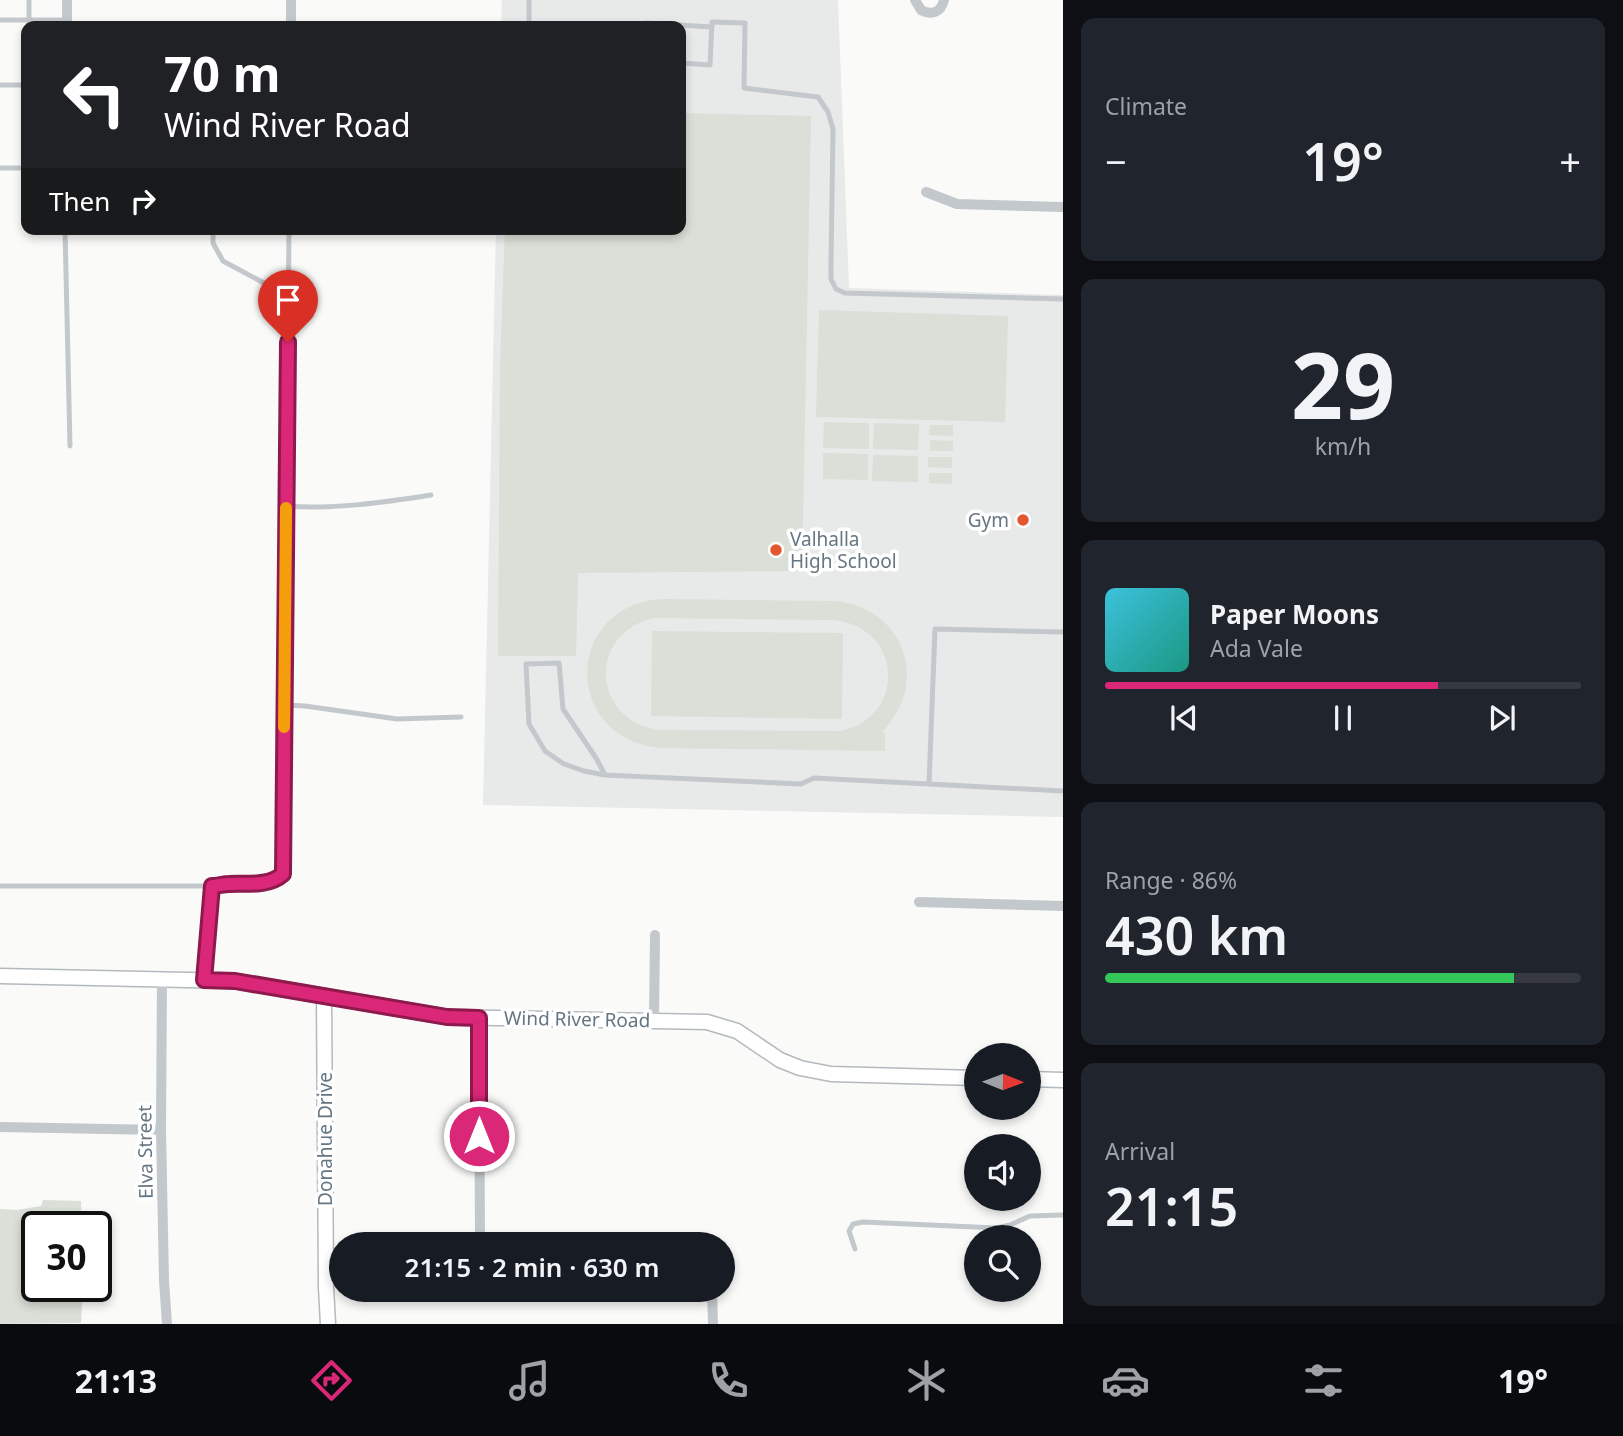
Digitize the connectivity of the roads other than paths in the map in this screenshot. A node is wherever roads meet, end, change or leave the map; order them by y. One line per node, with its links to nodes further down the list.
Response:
1 (29, 0): 8 (lane)
2 (67, 0): 9 (street)
3 (291, 0): 10 (street)
4 (529, 0): 11 (lane)
5 (915, 0): 6 (street)
6 (944, 0)
7 (0, 20): 12 (lane)
8 (29, 21)
9 (67, 21)
10 (291, 21)
11 (529, 21)
12 (21, 22)
13 (686, 26): 14 (lane)
14 (712, 27): 15 (lane); 26 (lane)
15 (686, 63)
16 (0, 85): 17 (lane)
17 (21, 85)
18 (0, 168): 19 (lane)
19 (21, 168)
20 (926, 192): 21 (street)
21 (1063, 207)
22 (65, 235): 27 (lane)
23 (213, 235): 25 (lane)
24 (289, 235): 25 (lane)
25 (288, 287): 29 (lane)
26 (1063, 299)
27 (71, 446)
28 (431, 495): 29 (lane)
29 (286, 506): 31 (lane)
30 (1063, 632): 34 (lane)
31 (284, 705): 32 (lane); 37 (lane)
32 (461, 717)
33 (605, 775): 33 (lane); 34 (lane)
34 (929, 784): 35 (lane)
35 (1063, 791)
36 (0, 886): 37 (lane)
37 (212, 886): 43 (lane)
38 (919, 902): 39 (street)
39 (1063, 906)
40 (655, 935): 46 (street)
41 (0, 976): 42 (street, Wind River Road)
42 (162, 979): 43 (street, Wind River Road); 51 (street, Elva Street)
43 (204, 980): 44 (street, Wind River Road)
44 (324, 996): 45 (street, Wind River Road); 57 (street, Donahue Drive)
45 (479, 1018): 46 (street, Wind River Road); 53 (street)
46 (654, 1021): 47 (street, Wind River Road)
47 (964, 1078)
48 (1041, 1079): 49 (street)
49 (1063, 1080)
50 (0, 1127): 51 (street)
51 (161, 1130): 56 (street, Elva Street)
52 (1063, 1215): 54 (lane)
53 (480, 1232)
54 (855, 1249)
55 (712, 1302): 58 (street)
56 (167, 1324)
57 (328, 1324)
58 (713, 1324)

